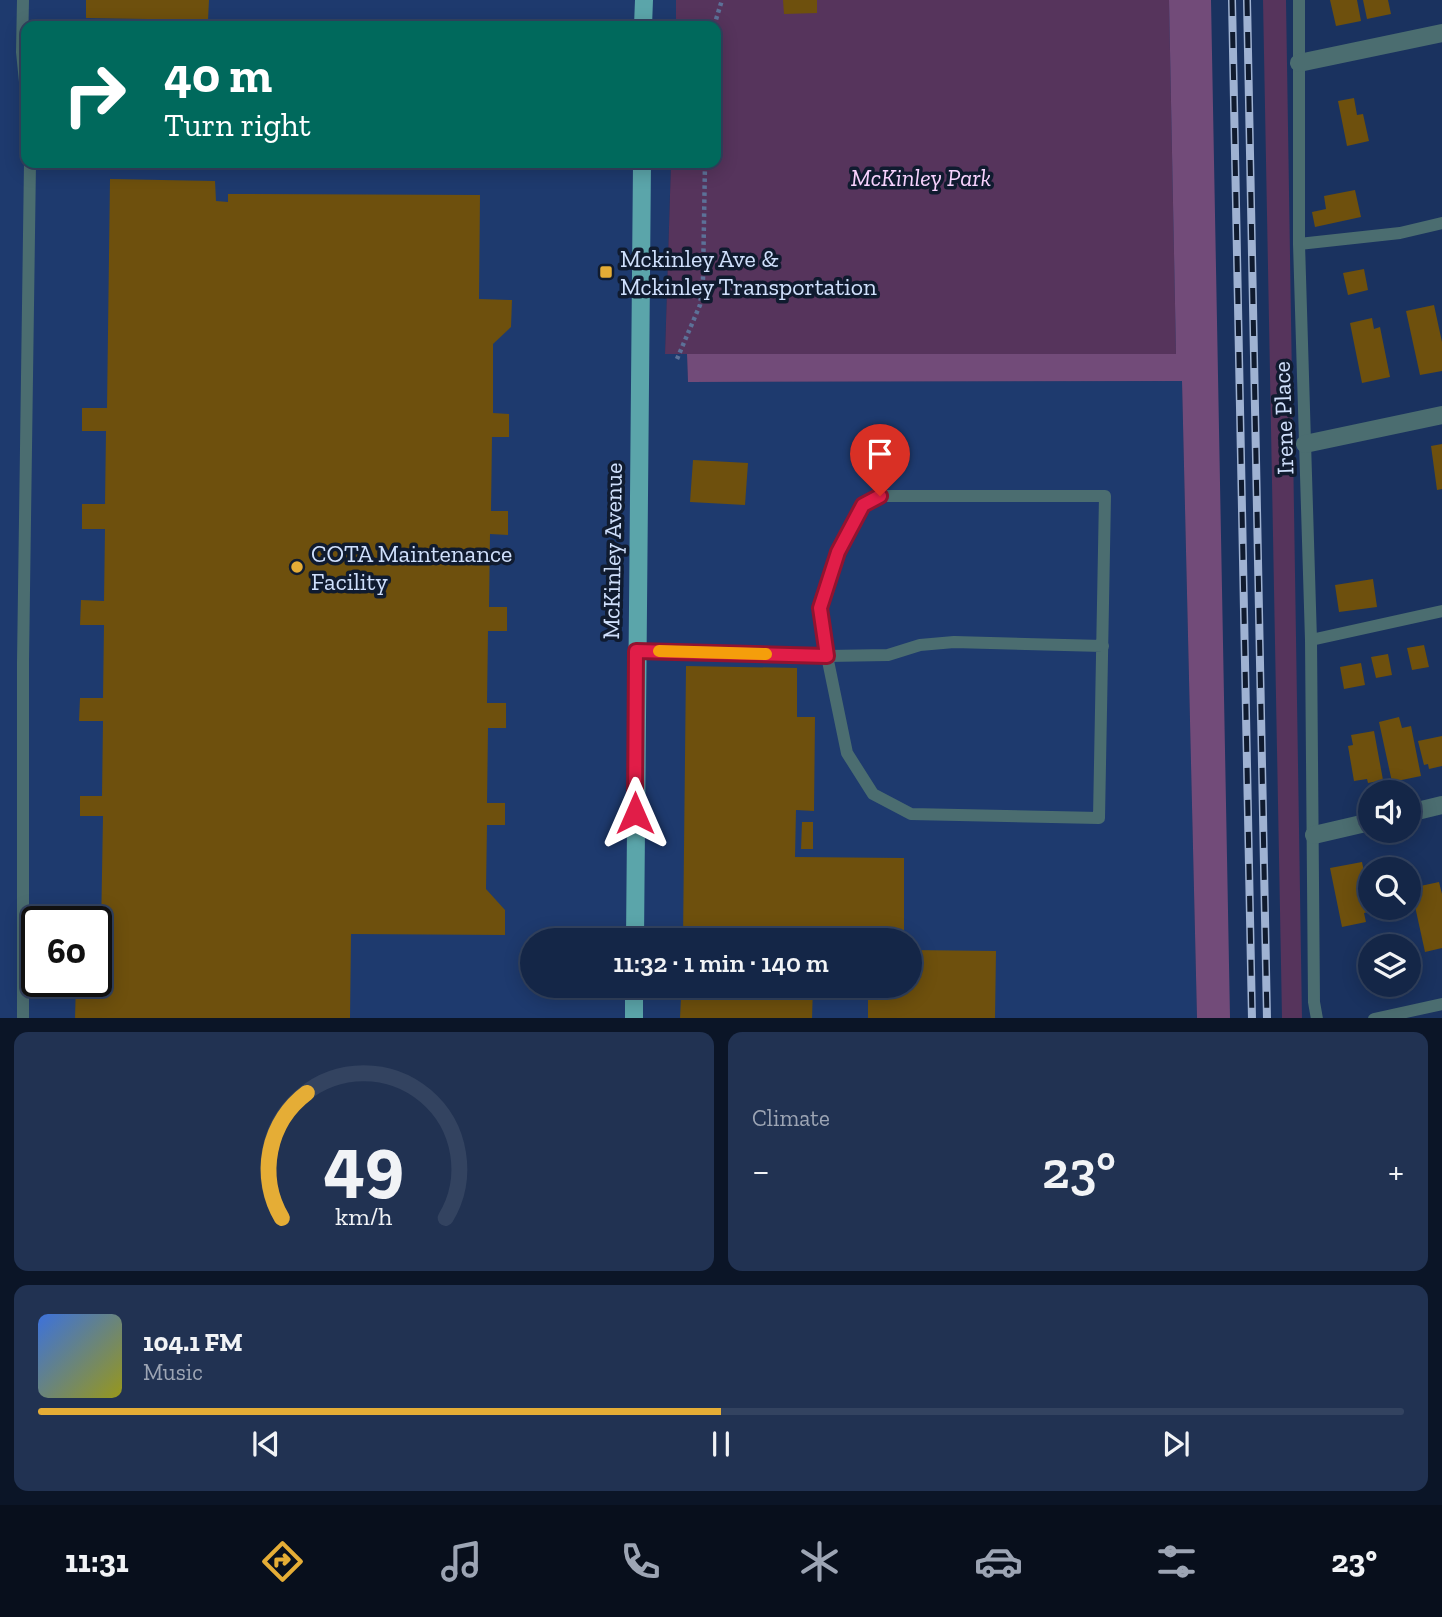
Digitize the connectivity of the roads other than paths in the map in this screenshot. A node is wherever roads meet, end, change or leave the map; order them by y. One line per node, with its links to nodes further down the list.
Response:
1 (23, 0): 4 (lane)
2 (644, 0): 5 (main road)
3 (1299, 0): 7 (lane, Irene Place)
4 (23, 21)
5 (643, 21)
6 (1442, 33): 7 (street)
7 (1300, 63): 11 (lane, Irene Place)
8 (30, 168): 26 (lane)
9 (642, 168): 17 (main road, McKinley Avenue)
10 (1442, 223): 11 (lane)
11 (1299, 244): 13 (lane, Irene Place)
12 (1442, 415): 13 (street)
13 (1305, 444): 15 (lane, Irene Place)
14 (1442, 611): 15 (lane)
15 (1311, 640): 22 (lane, Irene Place)
16 (1102, 646): 18 (lane); 18 (lane); 18 (lane)
17 (636, 651): 18 (lane); 23 (main road, McKinley Avenue)
18 (827, 656)
19 (1442, 805): 20 (street)
20 (1421, 810)
21 (1358, 825): 22 (street)
22 (1314, 835): 28 (lane, Irene Place)
23 (635, 928)
24 (634, 998): 27 (main road)
25 (1442, 1004): 29 (lane)
26 (23, 1018)
27 (634, 1018)
28 (1317, 1018)
29 (1374, 1018)

